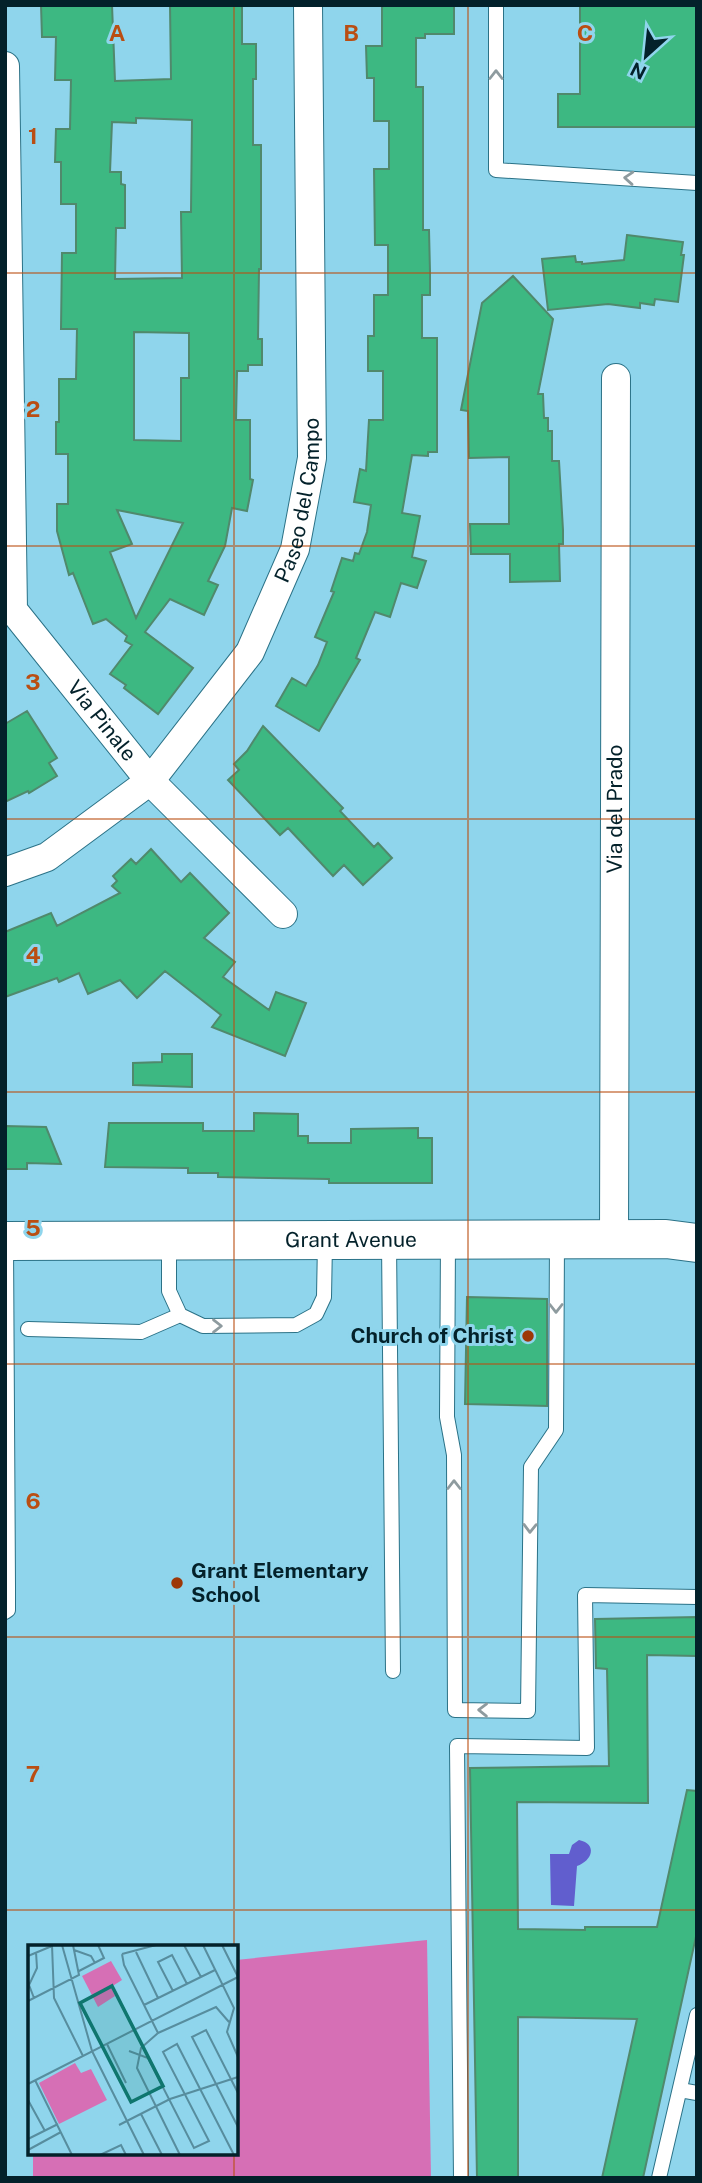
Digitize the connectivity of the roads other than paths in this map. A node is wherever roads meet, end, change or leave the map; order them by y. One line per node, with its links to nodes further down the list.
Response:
1 (308, 5): 6 (street, Paseo del Campo)
2 (496, 5): 4 (lane, one-way to 2)
3 (5, 66): 6 (street, Via Pinale)
4 (697, 183)
5 (616, 378): 9 (street, Via del Prado)
6 (150, 781): 7 (street, Paseo del Campo); 8 (street, Via Pinale)
7 (5, 872)
8 (283, 914)
9 (614, 1239): 14 (main road, Grant Avenue); 16 (main road, Grant Avenue)
10 (169, 1240): 11 (main road, Grant Avenue); 15 (main road, Grant Avenue); 17 (lane)
11 (326, 1240): 12 (main road, Grant Avenue); 17 (lane, one-way to 11)
12 (389, 1240): 13 (main road, Grant Avenue); 21 (lane)
13 (448, 1240): 14 (main road, Grant Avenue); 14 (lane, one-way to 13)
14 (557, 1240)
15 (6, 1241): 20 (lane)
16 (697, 1243)
17 (180, 1315): 18 (lane)
18 (27, 1329)
19 (697, 1597): 25 (lane)
20 (5, 1612)
21 (394, 1671)
22 (697, 2015): 23 (lane)
23 (680, 2090): 24 (lane); 26 (lane)
24 (697, 2093)
25 (460, 2178)
26 (659, 2178)

